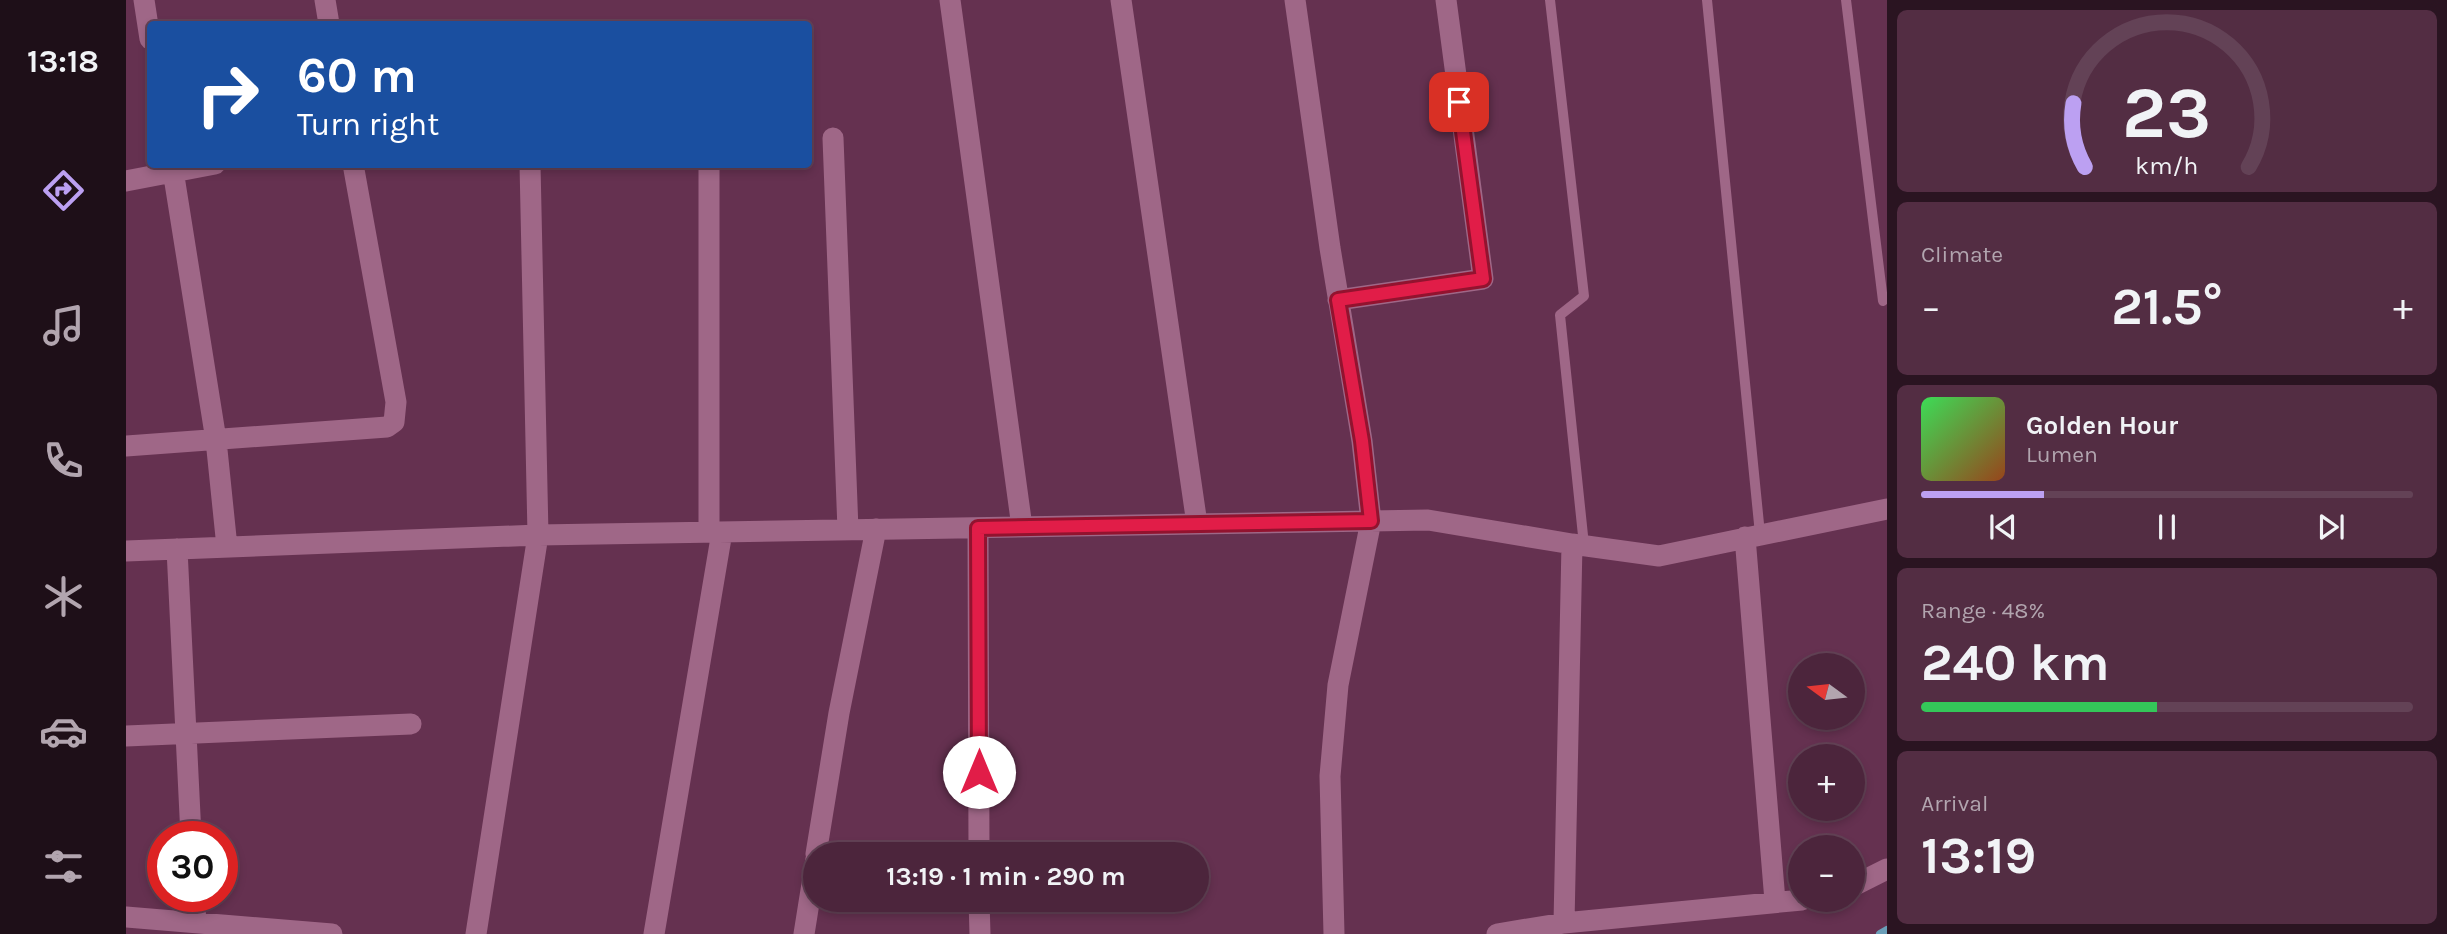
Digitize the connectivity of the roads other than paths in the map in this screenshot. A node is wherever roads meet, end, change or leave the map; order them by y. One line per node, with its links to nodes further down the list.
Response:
1 (324, 0): 11 (street)
2 (950, 0): 25 (street)
3 (1121, 0): 24 (street)
4 (1295, 0): 18 (street)
5 (1446, 0): 18 (street)
6 (1550, 0): 32 (lane)
7 (1707, 0): 31 (lane)
8 (1846, 0): 19 (lane)
9 (144, 1): 10 (street)
10 (147, 21)
11 (328, 21)
12 (833, 138): 28 (street)
13 (173, 168): 17 (street); 20 (street)
14 (354, 168): 20 (street)
15 (530, 168): 30 (street)
16 (709, 168): 29 (street)
17 (126, 181)
18 (1338, 300): 23 (street)
19 (1883, 301)
20 (216, 440): 21 (street); 33 (street)
21 (126, 446)
22 (1887, 509): 31 (street)
23 (1371, 521): 24 (street); 32 (street); 57 (street)
24 (1197, 524): 25 (street)
25 (1022, 527): 26 (street)
26 (978, 528): 27 (street); 41 (street)
27 (876, 529): 28 (street); 40 (street)
28 (848, 530): 29 (street)
29 (716, 532): 30 (street); 54 (street)
30 (538, 535): 33 (street); 53 (street)
31 (1753, 536): 32 (street); 44 (street)
32 (1578, 545): 51 (street)
33 (227, 547): 34 (street)
34 (177, 549): 35 (street); 37 (street)
35 (126, 551)
36 (411, 724): 37 (street)
37 (186, 733): 38 (street); 39 (street)
38 (126, 736)
39 (190, 821)
40 (818, 842)
41 (979, 842)
42 (1887, 869): 43 (street)
43 (1865, 880)
44 (1775, 901): 45 (street); 51 (street)
45 (1788, 901)
46 (195, 912): 50 (street)
47 (807, 912): 55 (street)
48 (979, 912): 56 (street)
49 (126, 917): 50 (street)
50 (196, 922): 52 (street)
51 (1564, 923): 58 (street)
52 (332, 934)
53 (476, 934)
54 (654, 934)
55 (804, 934)
56 (980, 934)
57 (1334, 934)
58 (1497, 934)

